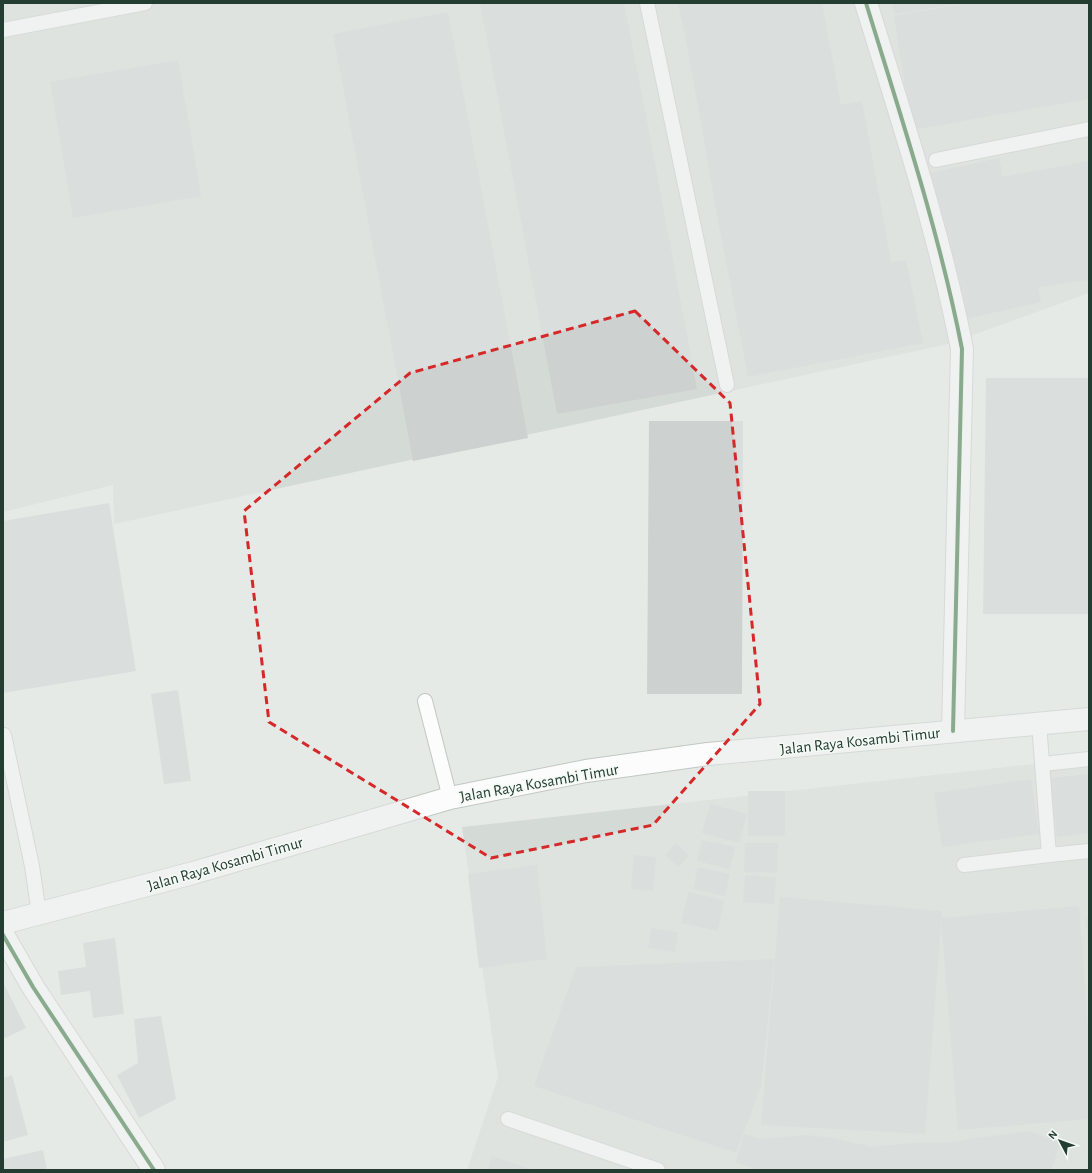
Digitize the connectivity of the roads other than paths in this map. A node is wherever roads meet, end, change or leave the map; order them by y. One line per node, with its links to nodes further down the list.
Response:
1 (145, 3): 4 (lane)
2 (647, 3): 7 (lane)
3 (866, 3): 11 (main road)
4 (3, 29)
5 (1089, 129): 6 (lane)
6 (936, 160)
7 (727, 385)
8 (425, 701): 15 (lane)
9 (1089, 719): 10 (main road, Jalan Raya Kosambi Timur)
10 (1039, 723): 11 (main road, Jalan Raya Kosambi Timur); 14 (lane)
11 (953, 730): 15 (main road, Jalan Raya Kosambi Timur)
12 (4, 735): 19 (lane)
13 (1089, 759): 14 (lane)
14 (1043, 764): 17 (lane)
15 (450, 798): 19 (main road, Jalan Raya Kosambi Timur)
16 (1089, 851): 17 (lane)
17 (1049, 855): 18 (lane)
18 (964, 865)
19 (39, 914): 20 (main road, Jalan Raya Kosambi Timur)
20 (3, 923)
21 (3, 935): 23 (main road)
22 (508, 1119): 24 (lane)
23 (154, 1170)
24 (658, 1170)

